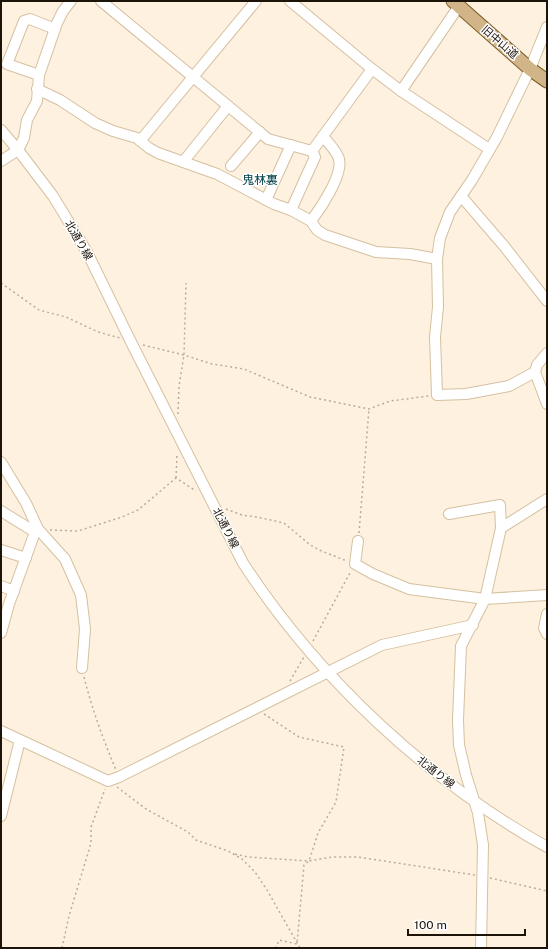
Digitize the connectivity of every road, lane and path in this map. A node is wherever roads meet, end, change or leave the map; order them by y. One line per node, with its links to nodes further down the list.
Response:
1 (71, 1): 7 (street)
2 (101, 1): 11 (street)
3 (256, 1): 11 (street)
4 (290, 1): 8 (street)
5 (456, 4): 9 (main road, 旧中山道); 14 (street)
6 (547, 27): 9 (street)
7 (55, 29): 10 (street); 10 (street)
8 (372, 69): 14 (street); 18 (street)
9 (530, 69): 12 (main road, 旧中山道); 21 (street)
10 (39, 75): 13 (street)
11 (192, 77): 15 (street); 19 (street)
12 (547, 81)
13 (37, 89): 19 (street); 22 (street)
14 (401, 91): 21 (street)
15 (228, 106): 17 (street); 25 (street)
16 (1, 130): 22 (street, 北通り線)
17 (260, 132): 20 (street); 26 (street)
18 (323, 136): 23 (street); 30 (street)
19 (140, 141): 25 (street)
20 (291, 145): 23 (street); 28 (street)
21 (489, 149): 27 (street)
22 (18, 150): 24 (street); 35 (street, 北通り線)
23 (312, 151): 29 (street)
24 (1, 161)
25 (183, 162): 28 (street)
26 (231, 166)
27 (461, 196): 31 (street); 34 (street)
28 (266, 200): 29 (street)
29 (291, 210): 30 (street)
30 (311, 221): 31 (street)
31 (437, 259): 39 (street)
32 (1, 283): 35 (path)
33 (186, 283): 37 (path)
34 (547, 301)
35 (131, 342): 37 (path); 43 (street, 北通り線)
36 (547, 353): 38 (street)
37 (184, 355): 41 (path); 42 (path)
38 (535, 372): 39 (street); 40 (street)
39 (437, 395): 41 (path)
40 (547, 404)
41 (369, 409): 53 (path)
42 (178, 417)
43 (178, 432): 45 (path); 48 (street, 北通り線)
44 (1, 462): 52 (street)
45 (176, 478): 46 (path); 52 (path)
46 (198, 493)
47 (547, 499): 51 (street)
48 (214, 504): 56 (path); 65 (street, 北通り線)
49 (1, 511): 52 (street)
50 (449, 514): 51 (street)
51 (501, 528): 60 (street)
52 (36, 531): 55 (street); 66 (street)
53 (358, 541): 56 (street)
54 (1, 550): 55 (street)
55 (26, 558): 58 (street)
56 (355, 564): 60 (street); 65 (path)
57 (1, 586): 58 (street)
58 (14, 591): 63 (street)
59 (547, 595): 60 (street)
60 (485, 599): 62 (street)
61 (547, 614): 64 (street)
62 (473, 625): 67 (street); 74 (street)
63 (1, 633)
64 (547, 634)
65 (308, 650): 67 (street, 北通り線); 68 (path)
66 (82, 668): 72 (path)
67 (328, 672): 68 (street); 74 (street, 北通り線)
68 (294, 690): 69 (street)
69 (255, 709): 72 (street); 78 (path)
70 (1, 731): 71 (street)
71 (20, 740): 73 (street); 75 (street)
72 (119, 777): 73 (street)
73 (108, 781): 77 (path); 82 (path)
74 (475, 802): 76 (street, 北通り線); 79 (street)
75 (1, 816)
76 (547, 847)
77 (232, 853): 78 (path); 81 (path)
78 (309, 861): 79 (path); 81 (path)
79 (482, 876): 80 (path); 85 (street)
80 (547, 891)
81 (297, 944): 83 (path); 84 (path)
82 (62, 948)
83 (276, 948)
84 (300, 948)
85 (481, 948)

